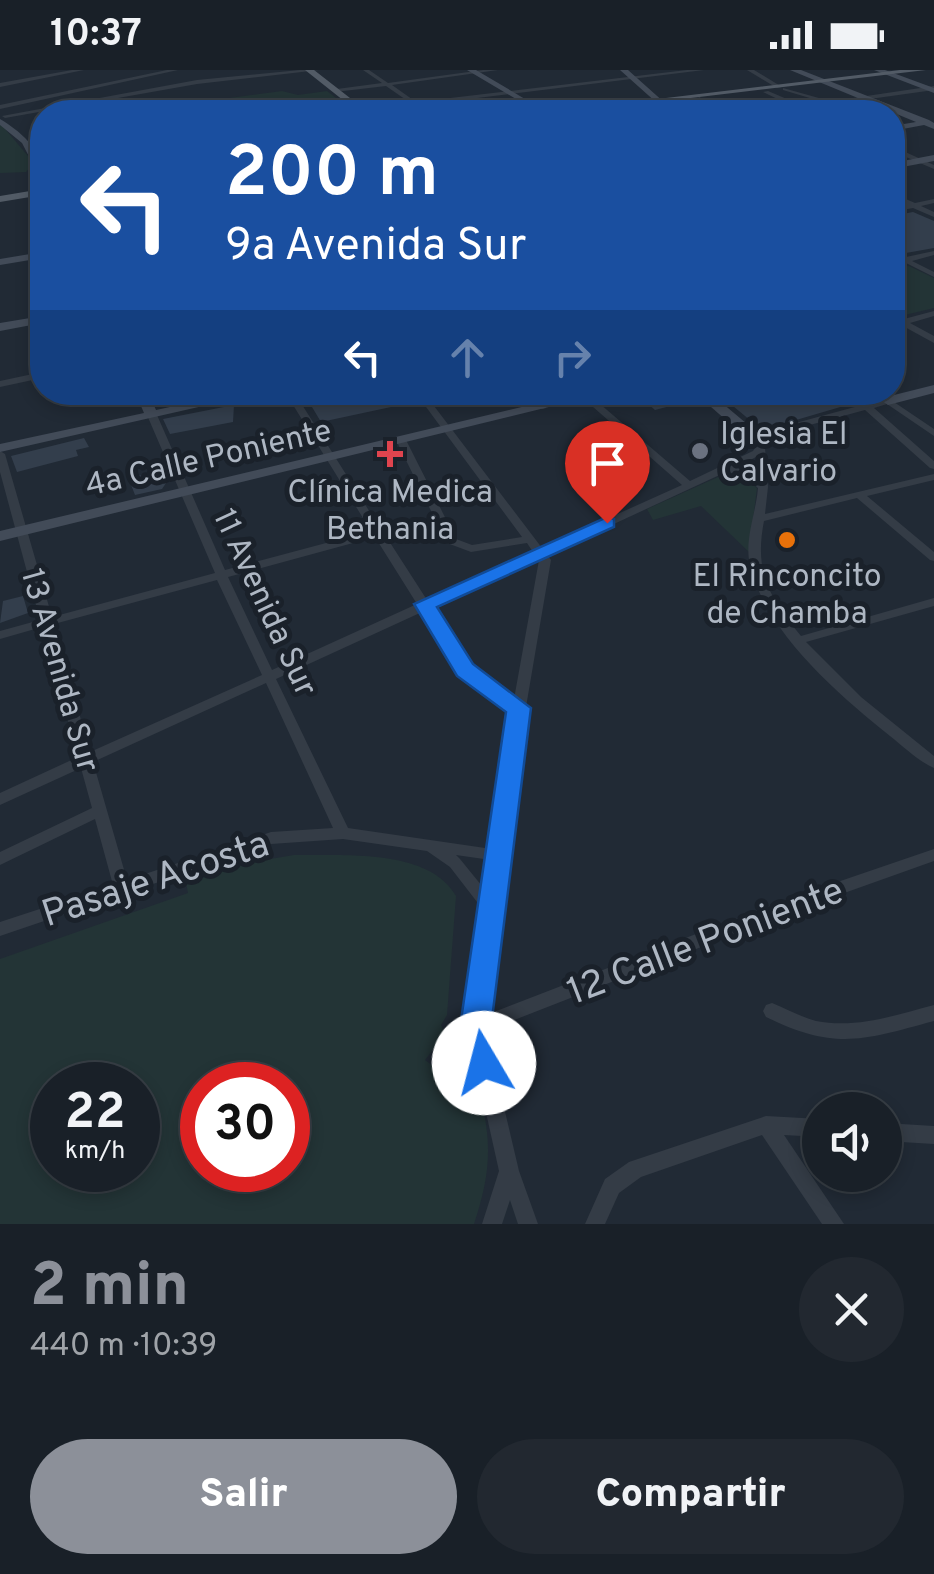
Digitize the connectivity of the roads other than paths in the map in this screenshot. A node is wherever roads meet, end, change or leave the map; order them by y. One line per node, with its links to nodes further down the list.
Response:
1 (82, 70): 20 (street)
2 (175, 70): 11 (street)
3 (366, 70): 19 (street)
4 (495, 70): 13 (street)
5 (624, 70): 15 (main road)
6 (701, 70): 15 (street)
7 (750, 70): 21 (street)
8 (794, 70): 18 (main road)
9 (922, 70): 14 (main road)
10 (932, 70): 14 (main road)
11 (164, 71): 16 (street); 17 (street)
12 (314, 71): 17 (street); 23 (main road)
13 (473, 71): 19 (street); 25 (main road)
14 (884, 72): 18 (main road); 18 (main road); 22 (main road)
15 (632, 78): 25 (street); 35 (main road)
16 (115, 80): 24 (street); 29 (street)
17 (196, 82): 24 (street)
18 (825, 82): 21 (main road); 27 (main road); 36 (main road)
19 (386, 84): 23 (street); 32 (street)
20 (0, 85)
21 (782, 88): 26 (main road); 37 (main road); 40 (street)
22 (932, 90): 27 (street)
23 (337, 91): 31 (main road)
24 (134, 92): 30 (street)
25 (509, 92): 33 (street); 34 (main road)
26 (766, 92): 28 (main road); 39 (street)
27 (865, 98): 41 (street); 42 (main road)
28 (700, 99): 38 (main road)
29 (48, 100)
30 (86, 100)
31 (348, 100)
32 (410, 100)
33 (440, 100)
34 (522, 100)
35 (655, 100)
36 (674, 100)
37 (675, 100)
38 (686, 100)
39 (784, 100)
40 (822, 100)
41 (852, 100)
42 (869, 100)
43 (30, 105): 45 (street)
44 (30, 109): 45 (street)
45 (1, 114): 49 (main road); 50 (main road)
46 (905, 116): 47 (main road)
47 (931, 124): 48 (main road)
48 (905, 127)
49 (30, 140)
50 (30, 144)
51 (905, 154): 53 (street)
52 (934, 158): 53 (main road)
53 (920, 161): 54 (main road); 55 (street)
54 (905, 164)
55 (934, 167)
56 (30, 192): 57 (main road)
57 (0, 196)
58 (905, 201): 60 (street)
59 (934, 201): 60 (street)
60 (914, 205): 61 (street); 62 (street)
61 (905, 207)
62 (934, 215)
63 (934, 254): 65 (street)
64 (30, 257): 66 (main road)
65 (906, 260): 67 (street)
66 (3, 261)
67 (934, 276)
68 (934, 314): 69 (street)
69 (905, 321)
70 (30, 322): 72 (main road)
71 (905, 324): 73 (street)
72 (0, 327)
73 (934, 340)
74 (30, 378): 75 (street)
75 (0, 384)
76 (934, 388): 77 (main road)
77 (905, 397)
78 (148, 405): 90 (main road, 11 Avenida Sur)
79 (199, 405): 90 (main road)
80 (297, 405): 96 (street)
81 (429, 405): 91 (street)
82 (534, 405): 88 (street)
83 (547, 405): 88 (main road, 4a Calle Poniente)
84 (594, 405): 100 (street)
85 (715, 405): 94 (main road)
86 (875, 405): 89 (street)
87 (892, 405): 92 (street)
88 (544, 406): 91 (main road, 4a Calle Poniente)
89 (867, 407): 94 (street); 97 (street)
90 (152, 415): 95 (main road); 102 (street, 11 Avenida Sur)
91 (448, 429): 93 (main road, 4a Calle Poniente); 109 (street)
92 (934, 433)
93 (400, 440): 96 (main road, 4a Calle Poniente); 105 (street)
94 (762, 443): 98 (street); 101 (street)
95 (0, 451): 106 (street, 13 Avenida Sur)
96 (328, 457): 102 (main road, 4a Calle Poniente); 108 (street)
97 (934, 466)
98 (726, 470): 100 (street); 101 (street)
99 (934, 477): 103 (street)
100 (690, 486): 110 (street)
101 (763, 487): 104 (street)
102 (184, 490): 106 (main road, 4a Calle Poniente); 112 (street, 11 Avenida Sur)
103 (859, 494): 104 (street); 111 (street)
104 (760, 518): 117 (street)
105 (443, 525): 108 (street); 109 (street)
106 (22, 530): 107 (main road, 4a Calle Poniente); 115 (street, 13 Avenida Sur)
107 (0, 536)
108 (379, 537): 112 (street); 114 (street)
109 (531, 539): 110 (street)
110 (542, 552): 114 (street); 119 (street)
111 (934, 558)
112 (222, 577): 115 (street); 118 (street, 11 Avenida Sur)
113 (934, 602): 117 (street)
114 (424, 604): 118 (street); 119 (street)
115 (47, 622): 116 (street); 120 (street, 13 Avenida Sur)
116 (0, 636)
117 (800, 640): 121 (street)
118 (270, 674): 120 (street); 124 (street, 11 Avenida Sur)
119 (519, 708): 127 (street)
120 (86, 760): 122 (street); 123 (street, 13 Avenida Sur)
121 (934, 763)
122 (0, 799)
123 (100, 810): 128 (street); 129 (street, 13 Avenida Sur)
124 (343, 834): 125 (street, Pasaje Acosta); 129 (street, Pasaje Acosta)
125 (430, 846): 127 (street, Pasaje Acosta); 130 (street)
126 (934, 855): 134 (street, 12 Calle Poniente)
127 (502, 856): 130 (street)
128 (0, 860)
129 (122, 886): 131 (street, Pasaje Acosta)
130 (494, 912): 134 (street)
131 (0, 929)
132 (772, 1011): 133 (street)
133 (934, 1013)
134 (476, 1027): 139 (street)
135 (766, 1124): 136 (street); 142 (street); 143 (street)
136 (802, 1127)
137 (902, 1133): 138 (street)
138 (934, 1135)
139 (510, 1171): 140 (street); 141 (street)
140 (492, 1224)
141 (528, 1224)
142 (596, 1224)
143 (834, 1224)

